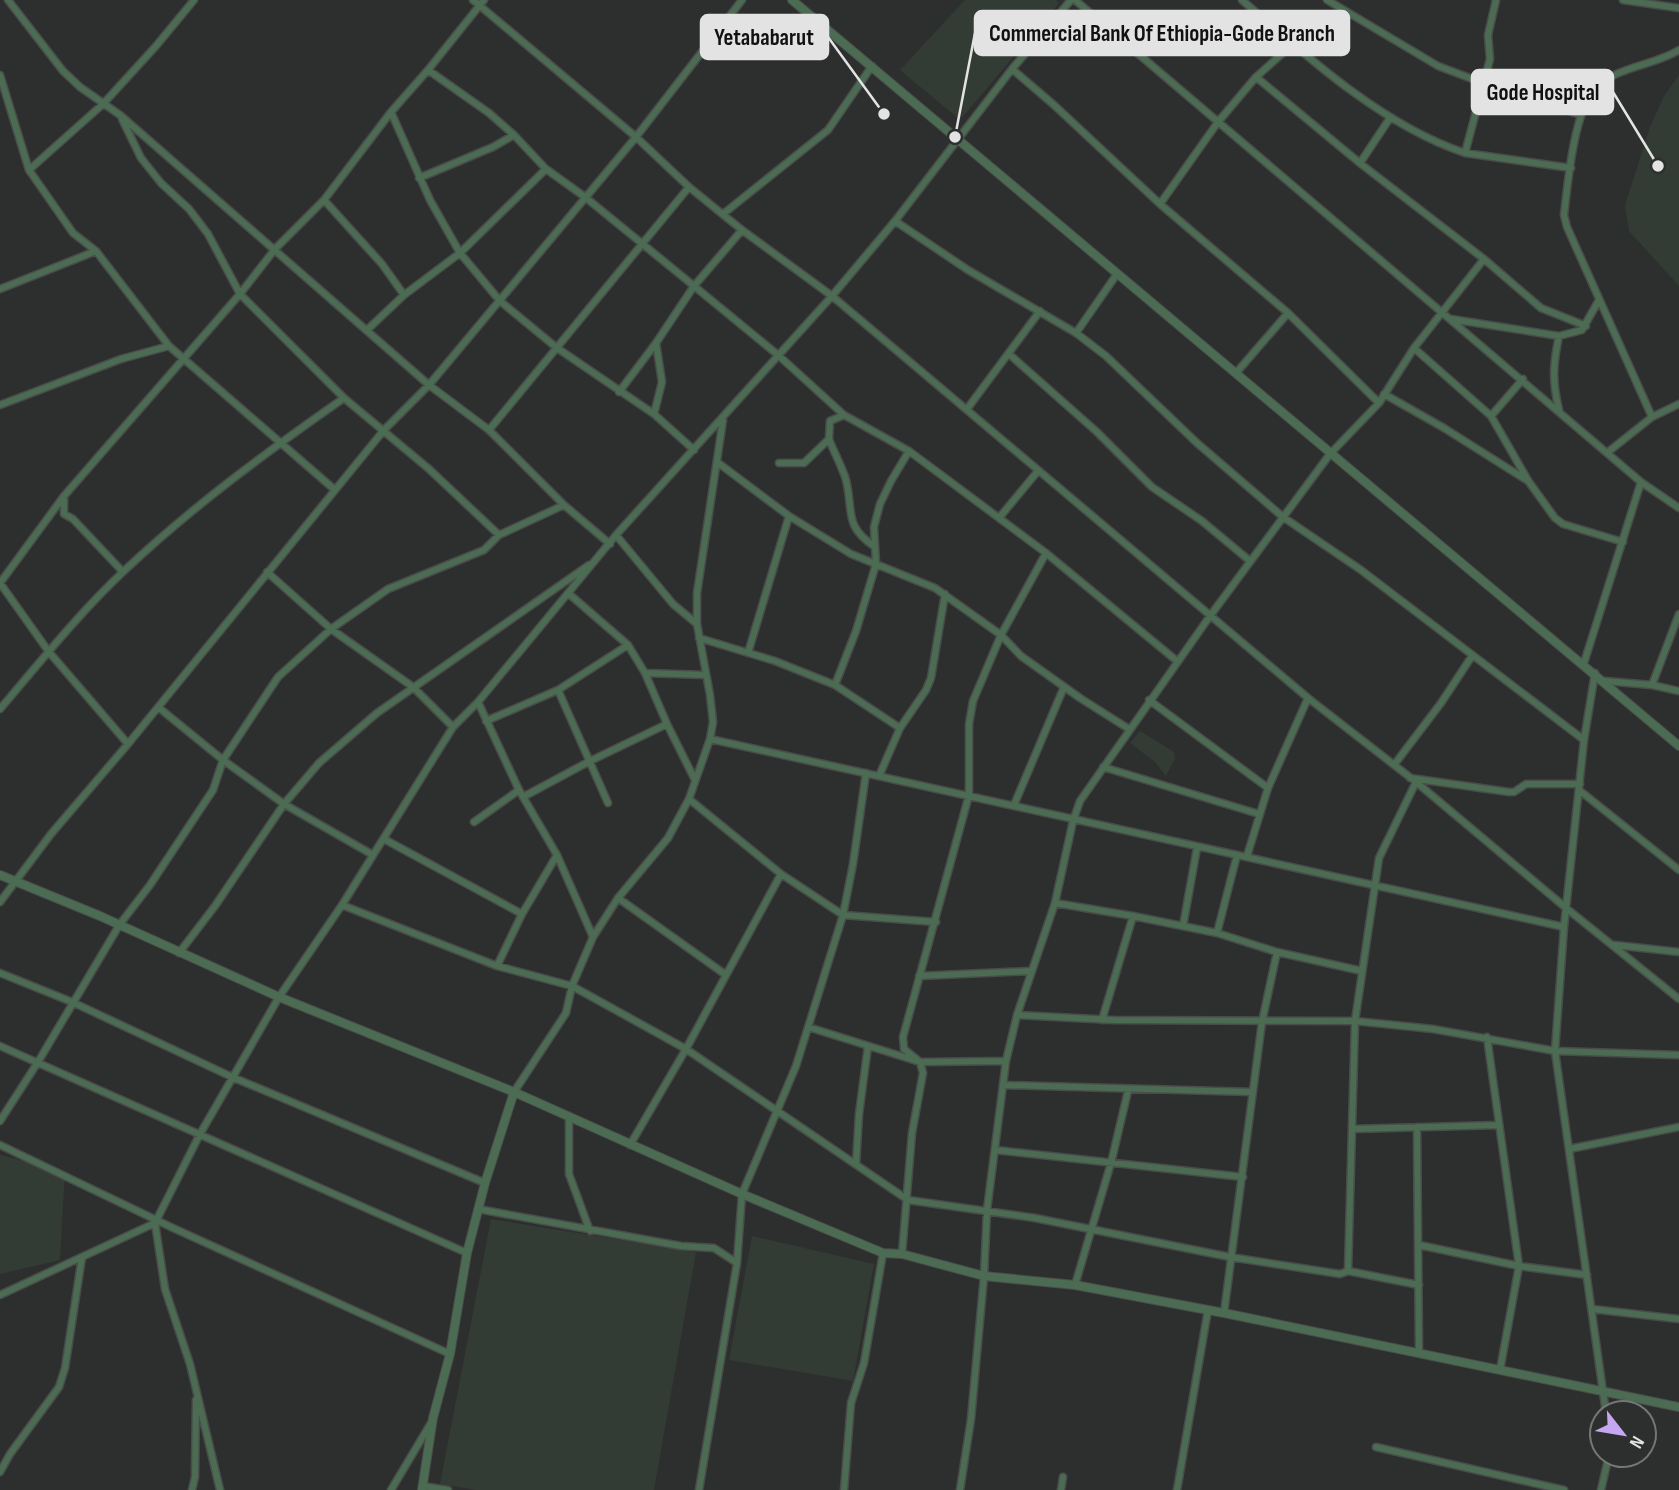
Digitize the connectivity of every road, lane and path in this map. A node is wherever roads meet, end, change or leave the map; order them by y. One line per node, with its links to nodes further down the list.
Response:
1 (8, 0): 21 (street)
2 (194, 0): 21 (street)
3 (473, 0): 11 (street)
4 (742, 0): 28 (street)
5 (792, 0): 15 (street)
6 (1073, 0): 16 (street); 26 (street)
7 (1242, 0): 13 (street)
8 (1327, 0): 20 (street)
9 (1496, 0): 20 (street)
10 (1623, 0): 12 (street)
11 (481, 3): 17 (street); 28 (street)
12 (1679, 8)
13 (1293, 44): 19 (street); 25 (street)
14 (1679, 50): 24 (street)
15 (872, 66): 29 (street); 40 (street)
16 (1012, 69): 29 (street); 39 (street)
17 (428, 70): 22 (street); 27 (street)
18 (0, 75): 34 (street)
19 (1256, 77): 26 (street); 31 (street)
20 (1483, 83): 24 (street); 30 (street)
21 (103, 104): 23 (street); 34 (street)
22 (391, 112): 35 (street); 38 (street)
23 (120, 115): 44 (street); 51 (street)
24 (1580, 115): 32 (street)
25 (1390, 118): 30 (street); 31 (street)
26 (1217, 122): 39 (street); 57 (street)
27 (514, 135): 33 (street); 35 (street)
28 (636, 137): 36 (street); 37 (street)
29 (958, 138): 41 (street); 48 (street)
30 (1465, 153): 32 (street)
31 (1360, 163): 47 (street)
32 (1571, 168): 54 (street)
33 (546, 169): 37 (street); 46 (street)
34 (30, 170): 45 (street)
35 (419, 178): 46 (street)
36 (689, 187): 40 (street); 43 (street)
37 (585, 197): 43 (street); 55 (street)
38 (324, 201): 44 (street); 52 (street)
39 (1160, 204): 58 (street)
40 (723, 214): 42 (street)
41 (895, 221): 53 (street); 56 (street)
42 (742, 230): 49 (street); 53 (street)
43 (642, 245): 49 (street); 66 (street)
44 (275, 248): 51 (street); 61 (street)
45 (96, 251): 50 (street); 65 (street)
46 (460, 253): 52 (street); 55 (street)
47 (1484, 259): 57 (street); 60 (street)
48 (1117, 274): 62 (street); 71 (street)
49 (694, 286): 64 (street); 69 (street)
50 (0, 289)
51 (240, 294): 70 (street); 76 (street)
52 (404, 295): 61 (street)
53 (832, 296): 69 (street); 80 (street)
54 (1600, 300): 60 (street); 86 (street)
55 (499, 301): 66 (street); 73 (street)
56 (1040, 312): 62 (street); 68 (street)
57 (1441, 312): 59 (street); 67 (street)
58 (1288, 313): 71 (street); 77 (street)
59 (1450, 319): 63 (street); 72 (street)
60 (1587, 326): 63 (street)
61 (367, 330): 73 (street)
62 (1076, 333): 105 (street)
63 (1559, 336): 81 (street)
64 (656, 343): 74 (street); 82 (street)
65 (169, 346): 70 (street); 79 (street)
66 (558, 348): 74 (street); 88 (street)
67 (1414, 348): 75 (street); 85 (street)
68 (1009, 354): 80 (street); 114 (street)
69 (778, 355): 83 (street); 84 (street)
70 (183, 358): 90 (street); 101 (street)
71 (1236, 373): 94 (street)
72 (1523, 379): 81 (street); 85 (street)
73 (429, 385): 87 (street); 88 (street)
74 (619, 392): 82 (street)
75 (1384, 394): 77 (street); 98 (street)
76 (344, 398): 87 (street); 90 (street)
77 (1379, 402): 94 (street)
78 (1679, 404): 86 (street)
79 (0, 405)
80 (967, 409): 97 (street)
81 (1559, 410): 93 (street)
82 (654, 414): 91 (street)
83 (725, 415): 91 (street); 95 (street)
84 (844, 415): 89 (street); 92 (street)
85 (1490, 416): 98 (street)
86 (1652, 416): 93 (street)
87 (384, 430): 100 (street); 107 (street)
88 (489, 430): 102 (street)
89 (829, 439): 96 (street); 111 (street)
90 (280, 443): 100 (street); 116 (street)
91 (694, 450): 108 (street)
92 (909, 451): 106 (street); 111 (street)
93 (1608, 452): 99 (street)
94 (1330, 454): 105 (street); 132 (street)
95 (717, 462): 104 (street); 123 (street)
96 (779, 463)
97 (1038, 471): 106 (street); 122 (street)
98 (1529, 482): 109 (street)
99 (1642, 482): 103 (street); 109 (street)
100 (335, 490): 117 (street)
101 (64, 496): 116 (street); 118 (street)
102 (564, 505): 107 (street); 110 (street)
103 (1679, 508)
104 (789, 516): 115 (street); 129 (street)
105 (1283, 517): 114 (street); 130 (street)
106 (999, 518): 112 (street)
107 (499, 535): 124 (street)
108 (616, 535): 110 (street); 123 (street)
109 (1623, 542): 132 (street)
110 (610, 544): 113 (street)
111 (875, 547): 115 (street)
112 (1046, 553): 125 (street); 131 (street)
113 (598, 559): 119 (street); 139 (street)
114 (1250, 561): 122 (street)
115 (876, 564): 120 (street); 137 (street)
116 (123, 572): 128 (street)
117 (267, 572): 124 (street); 146 (street)
118 (0, 583): 128 (street)
119 (568, 593): 127 (street); 145 (street)
120 (946, 594): 125 (street); 151 (street)
121 (1679, 614): 138 (street)
122 (1210, 616): 131 (street); 143 (street)
123 (697, 624): 126 (street)
124 (331, 629): 139 (street); 157 (street)
125 (1001, 635): 140 (street); 168 (street)
126 (699, 638): 129 (street); 135 (street)
127 (628, 645): 133 (street); 141 (street)
128 (49, 652): 147 (street); 155 (street)
129 (748, 653): 137 (street)
130 (1472, 656): 154 (street); 159 (street)
131 (1177, 661): 144 (street)
132 (1584, 663): 134 (street)
133 (645, 673): 135 (street); 149 (street)
134 (1595, 673): 136 (street); 154 (street)
135 (706, 675): 153 (street)
136 (1605, 681): 138 (street); 156 (street)
137 (835, 685): 151 (street)
138 (1652, 685): 142 (street)
139 (413, 687): 150 (street); 171 (street)
140 (1064, 687): 152 (street); 172 (street)
141 (558, 690): 148 (street); 158 (street)
142 (1679, 691)
143 (1308, 698): 159 (street); 166 (street)
144 (1149, 701): 152 (street); 166 (street)
145 (478, 702): 148 (street); 150 (street)
146 (158, 707): 155 (street); 157 (street)
147 (0, 709)
148 (486, 721): 167 (street)
149 (667, 723): 158 (street); 163 (street)
150 (453, 727): 176 (street)
151 (900, 729): 162 (street)
152 (1129, 729): 160 (street)
153 (710, 739): 161 (street); 163 (street)
154 (1584, 740): 165 (street)
155 (128, 744): 185 (street)
156 (1679, 746)
157 (223, 760): 171 (street); 196 (street)
158 (590, 761): 167 (street); 170 (street)
159 (1394, 765): 164 (street)
160 (1103, 767): 173 (street); 174 (street)
161 (866, 773): 162 (street); 193 (street)
162 (878, 776): 168 (street)
163 (695, 780): 169 (street)
164 (1413, 780): 165 (street); 186 (street); 191 (street)
165 (1580, 787): 182 (street); 191 (street)
166 (1268, 788): 173 (street)
167 (521, 793): 175 (street); 179 (street)
168 (969, 795): 172 (street); 195 (street)
169 (689, 799): 184 (street); 187 (street)
170 (608, 803)
171 (284, 804): 178 (street); 203 (street)
172 (1014, 805): 174 (street)
173 (1259, 814): 181 (street)
174 (1073, 821): 177 (street); 189 (street)
175 (474, 822)
176 (384, 839): 178 (street); 192 (street)
177 (1197, 848): 180 (street); 197 (street)
178 (373, 855): 190 (street)
179 (557, 855): 192 (street); 200 (street)
180 (1237, 855): 181 (street); 199 (street)
181 (1247, 856): 186 (street)
182 (1679, 870)
183 (0, 874): 185 (street)
184 (781, 874): 193 (street); 209 (street)
185 (14, 881): 188 (street); 196 (street)
186 (1376, 884): 198 (street); 207 (street)
187 (618, 898): 200 (street); 209 (street)
188 (0, 902)
189 (1055, 903): 194 (street); 206 (street)
190 (342, 905): 205 (street); 212 (street)
191 (1566, 908): 198 (street); 201 (street)
192 (522, 914): 205 (street)
193 (843, 915): 195 (street); 219 (street)
194 (1133, 916): 197 (street); 216 (street)
195 (936, 922): 210 (street)
196 (120, 924): 203 (street); 214 (street)
197 (1183, 926): 199 (street)
198 (1564, 927): 224 (street)
199 (1217, 933): 204 (street)
200 (593, 937): 211 (street)
201 (1614, 944): 202 (street); 213 (street)
202 (1679, 952)
203 (179, 953): 212 (street)
204 (1277, 953): 207 (street); 218 (street)
205 (497, 966): 211 (street)
206 (1031, 971): 210 (street); 215 (street)
207 (1362, 971): 217 (street)
208 (0, 973): 214 (street)
209 (726, 975): 223 (street)
210 (919, 976): 228 (street)
211 (572, 986): 223 (street); 232 (street)
212 (279, 998): 229 (street); 232 (street)
213 (1679, 999)
214 (72, 1002): 227 (street); 229 (street)
215 (1017, 1015): 216 (street); 226 (street)
216 (1102, 1020): 218 (street)
217 (1354, 1021): 218 (street); 220 (street); 240 (street)
218 (1262, 1022): 233 (street)
219 (807, 1027): 222 (street); 234 (street)
220 (1486, 1037): 224 (street); 237 (street)
221 (0, 1046): 227 (street)
222 (868, 1046): 228 (street); 247 (street)
223 (686, 1049): 234 (street); 243 (street)
224 (1555, 1051): 225 (street); 244 (street)
225 (1679, 1055)
226 (1006, 1061): 228 (street); 230 (street)
227 (38, 1062): 236 (street); 241 (street)
228 (920, 1062): 251 (street)
229 (232, 1077): 241 (street); 249 (street)
230 (1003, 1086): 231 (street); 245 (street)
231 (1128, 1090): 233 (street); 246 (street)
232 (514, 1092): 235 (street); 249 (street)
233 (1252, 1093): 248 (street)
234 (779, 1110): 247 (street); 250 (street)
235 (569, 1116): 243 (street); 256 (street)
236 (0, 1121)
237 (1499, 1125): 238 (street); 264 (street)
238 (1417, 1126): 240 (street); 257 (street)
239 (1679, 1127): 244 (street)
240 (1352, 1129): 265 (street)
241 (200, 1134): 254 (street); 259 (street)
242 (0, 1144): 254 (street)
243 (630, 1145): 250 (street)
244 (1569, 1149): 266 (street)
245 (995, 1150): 246 (street); 253 (street)
246 (1111, 1163): 248 (street); 255 (street)
247 (856, 1164): 251 (street)
248 (1243, 1177): 262 (street)
249 (485, 1183): 252 (street)
250 (742, 1194): 258 (street); 263 (street)
251 (908, 1200): 253 (street); 260 (street)
252 (478, 1209): 256 (street); 259 (street)
253 (987, 1210): 255 (street); 267 (street)
254 (155, 1221): 261 (street); 276 (street); 278 (street)
255 (1091, 1229): 262 (street); 268 (street)
256 (590, 1231): 263 (street)
257 (1419, 1245): 264 (street); 269 (street)
258 (883, 1252): 260 (street); 293 (street)
259 (467, 1253): 276 (street)
260 (902, 1254): 267 (street)
261 (82, 1257): 270 (street); 285 (street)
262 (1230, 1257): 265 (street); 273 (street)
263 (737, 1263): 292 (street)
264 (1519, 1266): 266 (street); 277 (street)
265 (1348, 1271): 269 (street)
266 (1587, 1275): 271 (street)
267 (985, 1276): 268 (street); 294 (street)
268 (1075, 1285): 272 (street)
269 (1419, 1285): 275 (street)
270 (0, 1295)
271 (1592, 1309): 274 (street); 279 (street)
272 (1208, 1310): 273 (street); 296 (street)
273 (1224, 1313): 275 (street)
274 (1679, 1319)
275 (1419, 1353): 277 (street)
276 (450, 1354): 282 (street)
277 (1500, 1370): 279 (street)
278 (196, 1388): 288 (street); 289 (street)
279 (1604, 1391): 280 (street); 281 (street)
280 (1605, 1399)
281 (1679, 1407)
282 (433, 1418): 287 (street); 290 (street)
283 (1376, 1447): 297 (street)
284 (1606, 1469): 298 (street)
285 (0, 1472)
286 (1063, 1477): 295 (street)
287 (422, 1488): 291 (street)
288 (192, 1490)
289 (220, 1490)
290 (391, 1490)
291 (448, 1490)
292 (699, 1490)
293 (844, 1490)
294 (960, 1490)
295 (1061, 1490)
296 (1177, 1490)
297 (1564, 1490)
298 (1601, 1490)

